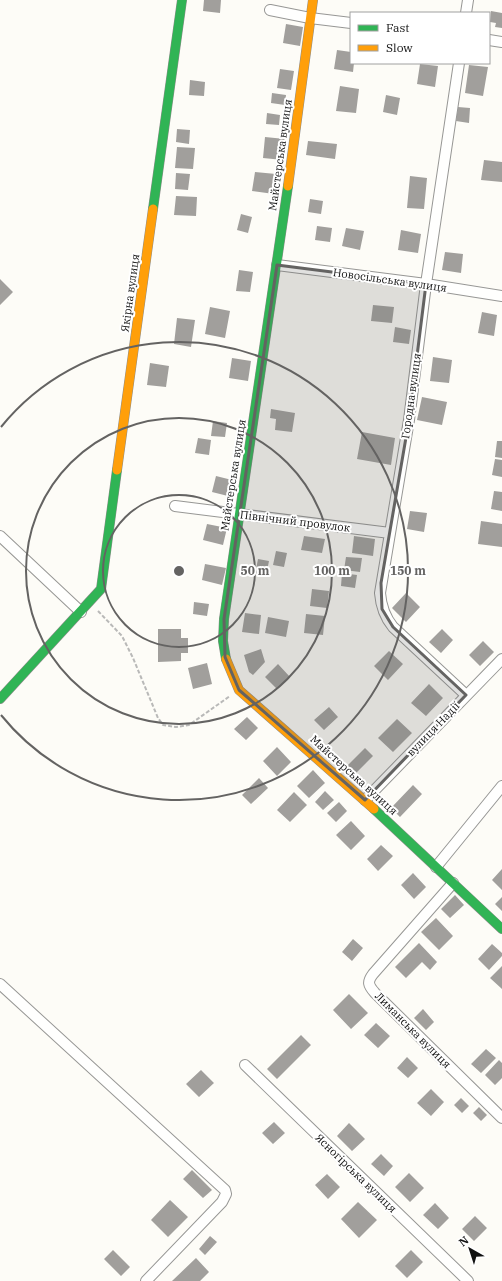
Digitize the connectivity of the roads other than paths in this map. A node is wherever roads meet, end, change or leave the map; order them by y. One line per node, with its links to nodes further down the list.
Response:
1 (182, 0): 18 (street, Якірна вулиця)
2 (313, 0): 6 (street, Майстерська вулиця)
3 (468, 0): 5 (street)
4 (270, 10): 6 (street)
5 (466, 12)
6 (310, 18): 7 (street); 11 (street, Майстерська вулиця)
7 (350, 23)
8 (490, 40): 9 (street)
9 (502, 42)
10 (459, 64): 12 (street, Городна вулиця)
11 (278, 265): 12 (street, Новосільська вулиця); 15 (street, Майстерська вулиця)
12 (426, 284): 13 (street, Новосільська вулиця); 16 (street, Городна вулиця)
13 (502, 296)
14 (175, 506): 15 (street, Північний провулок)
15 (238, 514): 16 (street, Північний провулок); 23 (street, Майстерська вулиця)
16 (390, 533): 20 (street, Городна вулиця)
17 (0, 536): 18 (street)
18 (81, 612): 21 (street)
19 (502, 659): 20 (street, вулиця Надії)
20 (466, 695): 23 (street, вулиця Надії)
21 (1, 696)
22 (501, 791): 24 (street)
23 (365, 800): 24 (street, Майстерська вулиця)
24 (436, 867): 25 (street, Майстерська вулиця)
25 (453, 883): 26 (street, Майстерська вулиця); 29 (street, Лиманська вулиця)
26 (502, 929)
27 (0, 984): 30 (street)
28 (245, 1065): 31 (street, Ясногірська вулиця)
29 (502, 1118)
30 (146, 1281)
31 (468, 1281)

